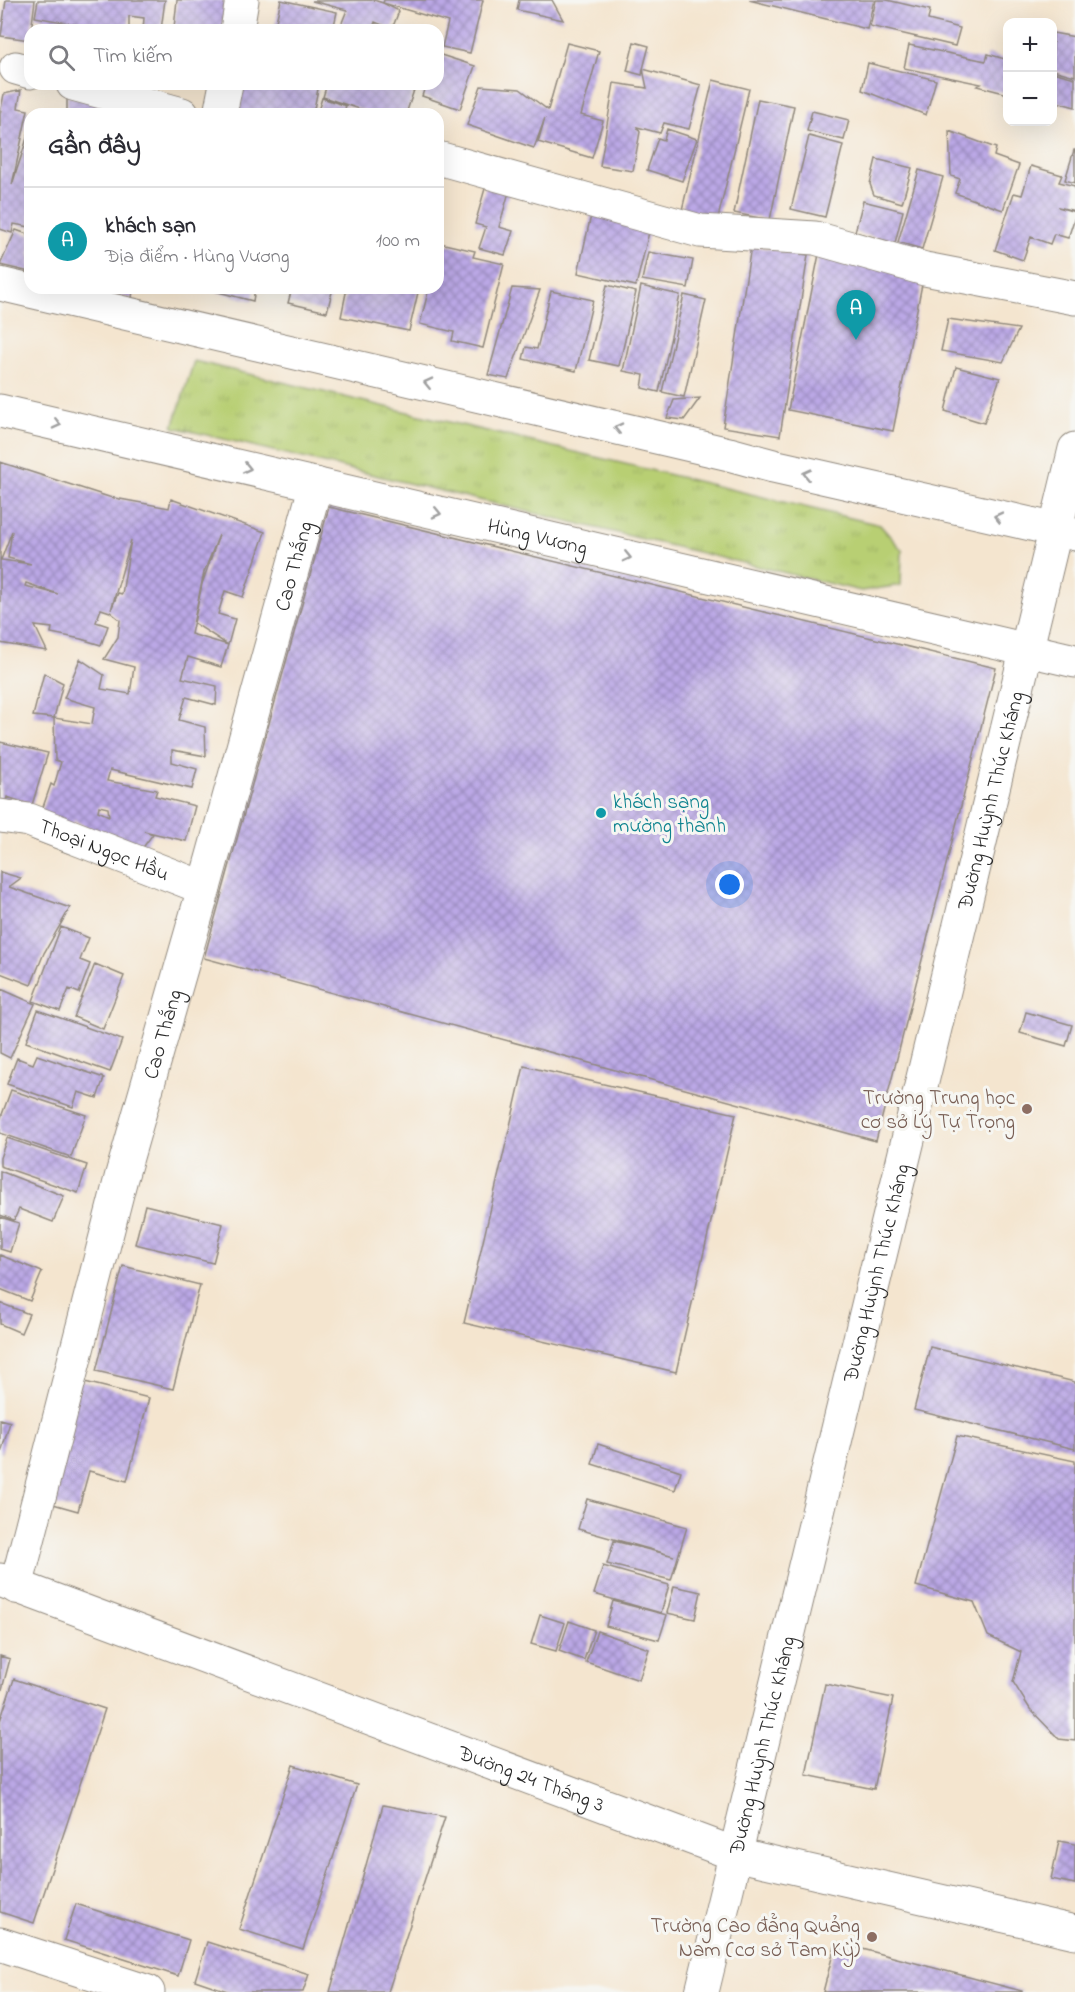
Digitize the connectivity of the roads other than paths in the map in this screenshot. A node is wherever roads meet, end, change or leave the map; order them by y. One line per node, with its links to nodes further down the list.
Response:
1 (242, 0): 2 (street)
2 (238, 24)
3 (95, 90): 5 (street)
4 (225, 90): 6 (street)
5 (160, 108)
6 (221, 108)
7 (444, 160): 11 (street)
8 (0, 284): 9 (street, one-way to 8)
9 (24, 290)
10 (43, 294): 15 (street, one-way to 10)
11 (1075, 298)
12 (0, 411): 14 (street, Hùng Vương, one-way to 14)
13 (1075, 449): 15 (street, Đường Huỳnh Thúc Kháng)
14 (316, 484): 16 (street, Hùng Vương, one-way to 16); 19 (street, Cao Thắng)
15 (1065, 532): 16 (street, Đường Huỳnh Thúc Kháng)
16 (1026, 650): 17 (street, Hùng Vương); 21 (street, Đường Huỳnh Thúc Kháng)
17 (1075, 661)
18 (0, 816): 19 (street, Thoại Ngọc Hầu)
19 (204, 888): 20 (street, Cao Thắng)
20 (8, 1583): 21 (street, Đường 24 Tháng 3)
21 (735, 1854): 22 (street, Đường 24 Tháng 3); 25 (street, Đường Huỳnh Thúc Kháng)
22 (1075, 1932)
23 (0, 1944): 24 (street)
24 (148, 1992)
25 (702, 1992)

